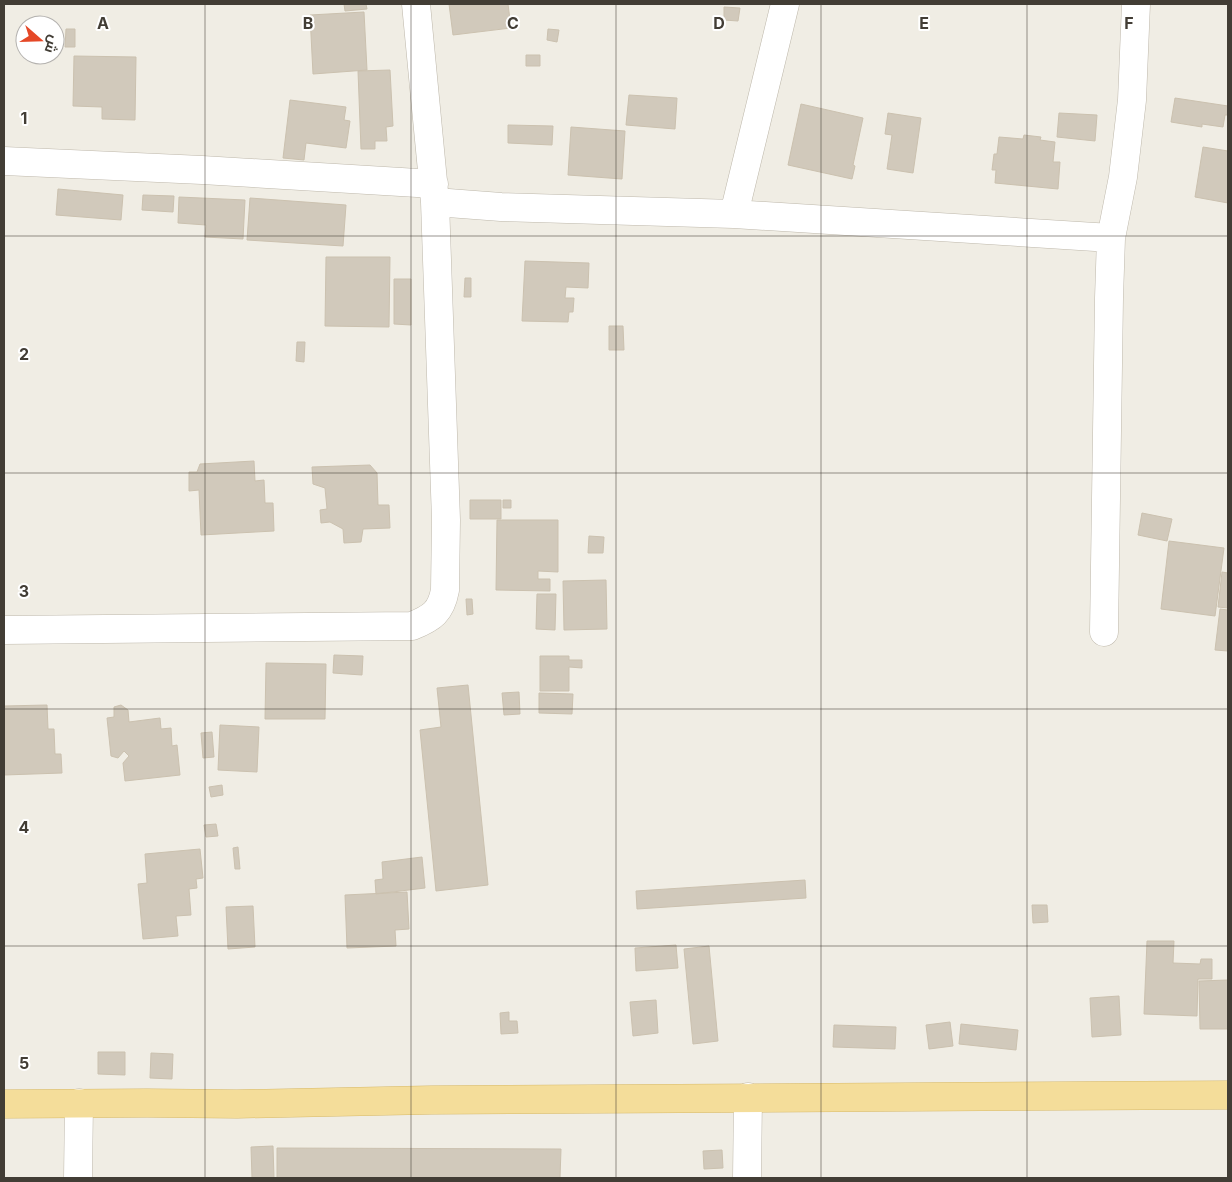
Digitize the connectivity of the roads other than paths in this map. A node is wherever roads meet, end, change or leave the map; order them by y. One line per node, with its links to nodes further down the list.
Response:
1 (416, 4): 5 (street)
2 (785, 4): 6 (street)
3 (1136, 4): 7 (street)
4 (4, 161): 5 (street)
5 (435, 193): 6 (street); 8 (street)
6 (734, 214): 7 (street)
7 (1111, 238): 9 (street)
8 (4, 630)
9 (1104, 632)
10 (1228, 1095): 11 (main road)
11 (748, 1097): 12 (main road); 15 (street)
12 (79, 1103): 13 (main road); 14 (street)
13 (4, 1104)
14 (78, 1178)
15 (747, 1178)

